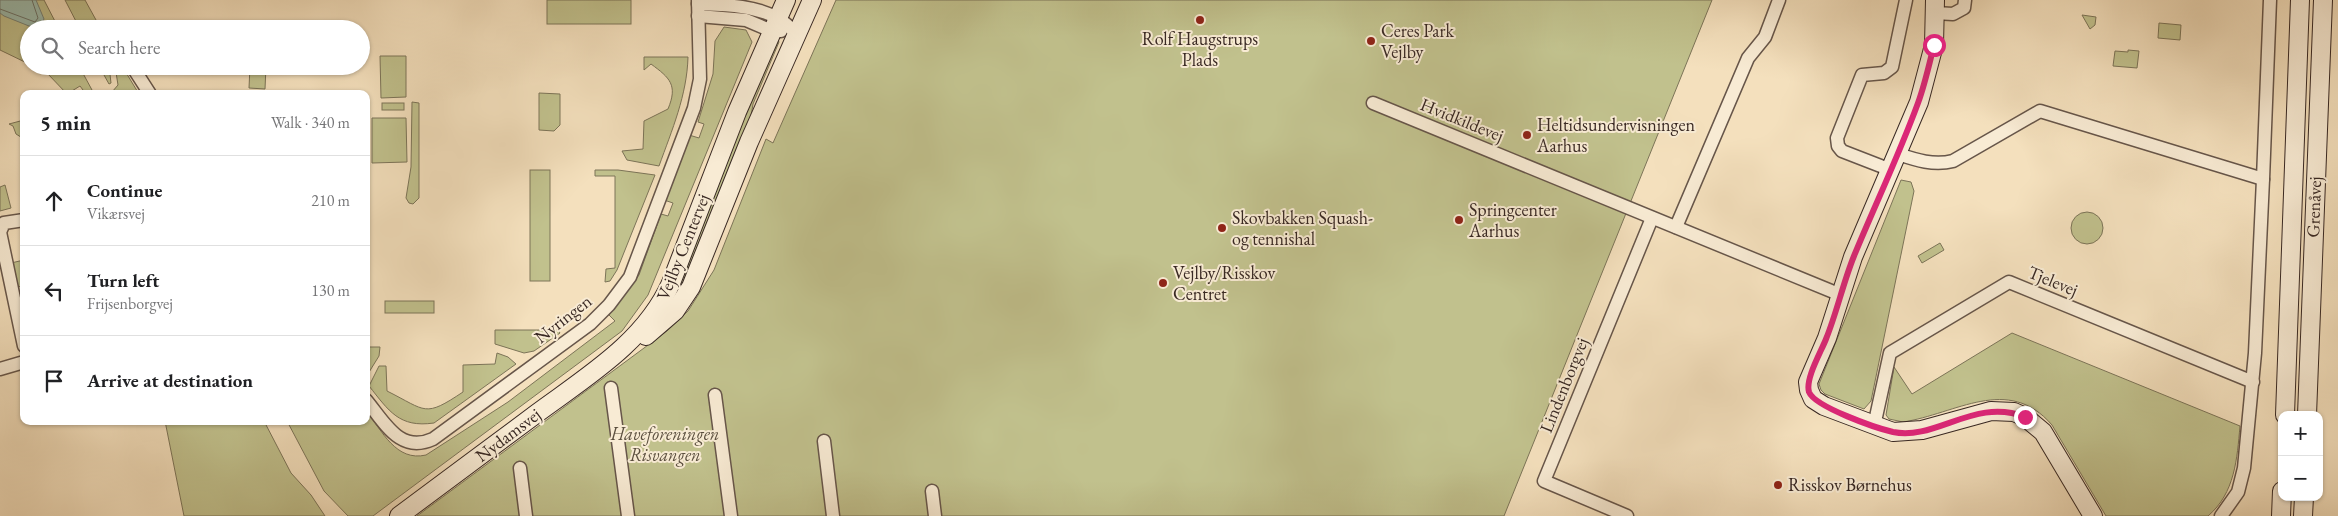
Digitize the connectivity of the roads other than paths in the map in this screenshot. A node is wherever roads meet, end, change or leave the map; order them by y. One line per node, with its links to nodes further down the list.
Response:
1 (786, 0): 11 (street, Vejlby Centervej)
2 (812, 0): 12 (street, Vejlby Centervej)
3 (1779, 0): 20 (street)
4 (1906, 0): 16 (street)
5 (1965, 0): 10 (street)
6 (2270, 0): 17 (street)
7 (2300, 0): 30 (street, Grenåvej)
8 (2323, 0): 31 (street, Grenåvej)
9 (698, 7): 11 (street, Nyringen); 29 (street, Nyringen)
10 (1935, 7): 16 (street)
11 (775, 24): 12 (street, Nyringen); 23 (street, Vejlby Centervej)
12 (796, 33): 23 (street, Vejlby Centervej)
13 (138, 75): 14 (street)
14 (147, 90)
15 (1373, 103): 18 (street, Hvidkildevej)
16 (1894, 162): 17 (street); 21 (street)
17 (2263, 179): 26 (street)
18 (1652, 218): 20 (street, Hvidkildevej); 44 (street, Lindenborgvej)
19 (20, 221): 22 (street)
20 (1676, 228): 21 (street, Hvidkildevej)
21 (1841, 295): 32 (street)
22 (20, 316)
23 (618, 353): 38 (street, Nydamsvej)
24 (20, 363): 25 (street)
25 (0, 369)
26 (2253, 382): 32 (street, Tjelevej); 46 (street)
27 (611, 388): 40 (street)
28 (715, 395): 41 (street)
29 (370, 405)
30 (2285, 411)
31 (2307, 411)
32 (1874, 426): 45 (street)
33 (824, 441): 42 (street)
34 (520, 468): 39 (street)
35 (932, 491): 43 (street)
36 (2282, 501): 47 (street)
37 (2304, 501): 48 (street)
38 (399, 516)
39 (526, 516)
40 (628, 516)
41 (731, 516)
42 (833, 516)
43 (935, 516)
44 (1627, 516)
45 (2093, 516)
46 (2221, 516)
47 (2281, 516)
48 (2304, 516)

